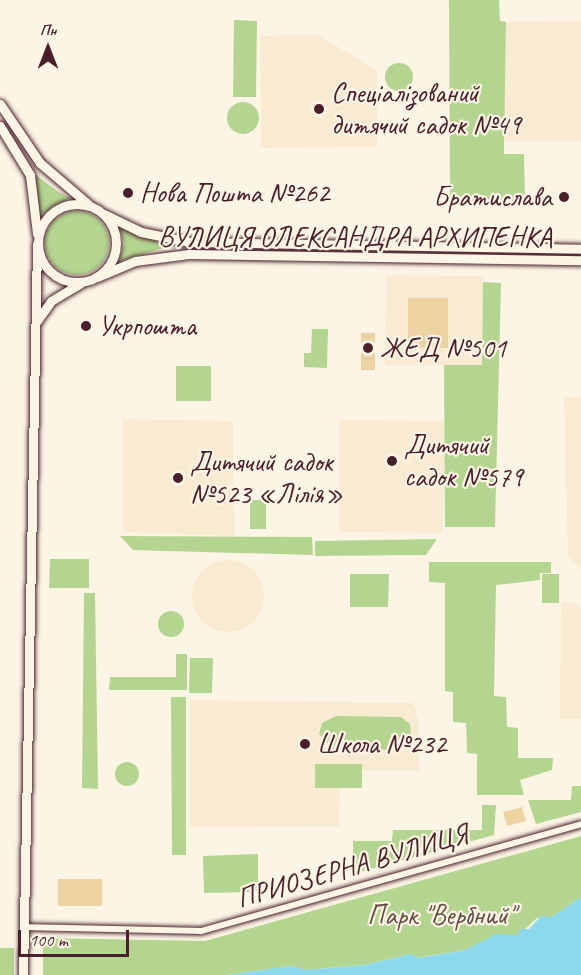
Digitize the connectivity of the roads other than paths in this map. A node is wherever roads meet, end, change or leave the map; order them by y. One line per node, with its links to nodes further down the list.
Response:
1 (0, 104): 3 (main road)
2 (0, 126): 5 (main road)
3 (93, 207): 4 (main road); 5 (main road)
4 (104, 214): 6 (main road, ВУЛИЦЯ ОЛЕКСАНДРА АРХИПЕНКА); 8 (main road)
5 (37, 240): 9 (main road); 10 (main road)
6 (581, 249)
7 (581, 260): 8 (main road, ВУЛИЦЯ ОЛЕКСАНДРА АРХИПЕНКА)
8 (97, 277): 9 (main road)
9 (84, 282): 10 (main road)
10 (33, 330): 12 (main road)
11 (581, 824): 12 (street, ПРИОЗЕРНА ВУЛИЦЯ)
12 (24, 927): 13 (main road)
13 (23, 975)

